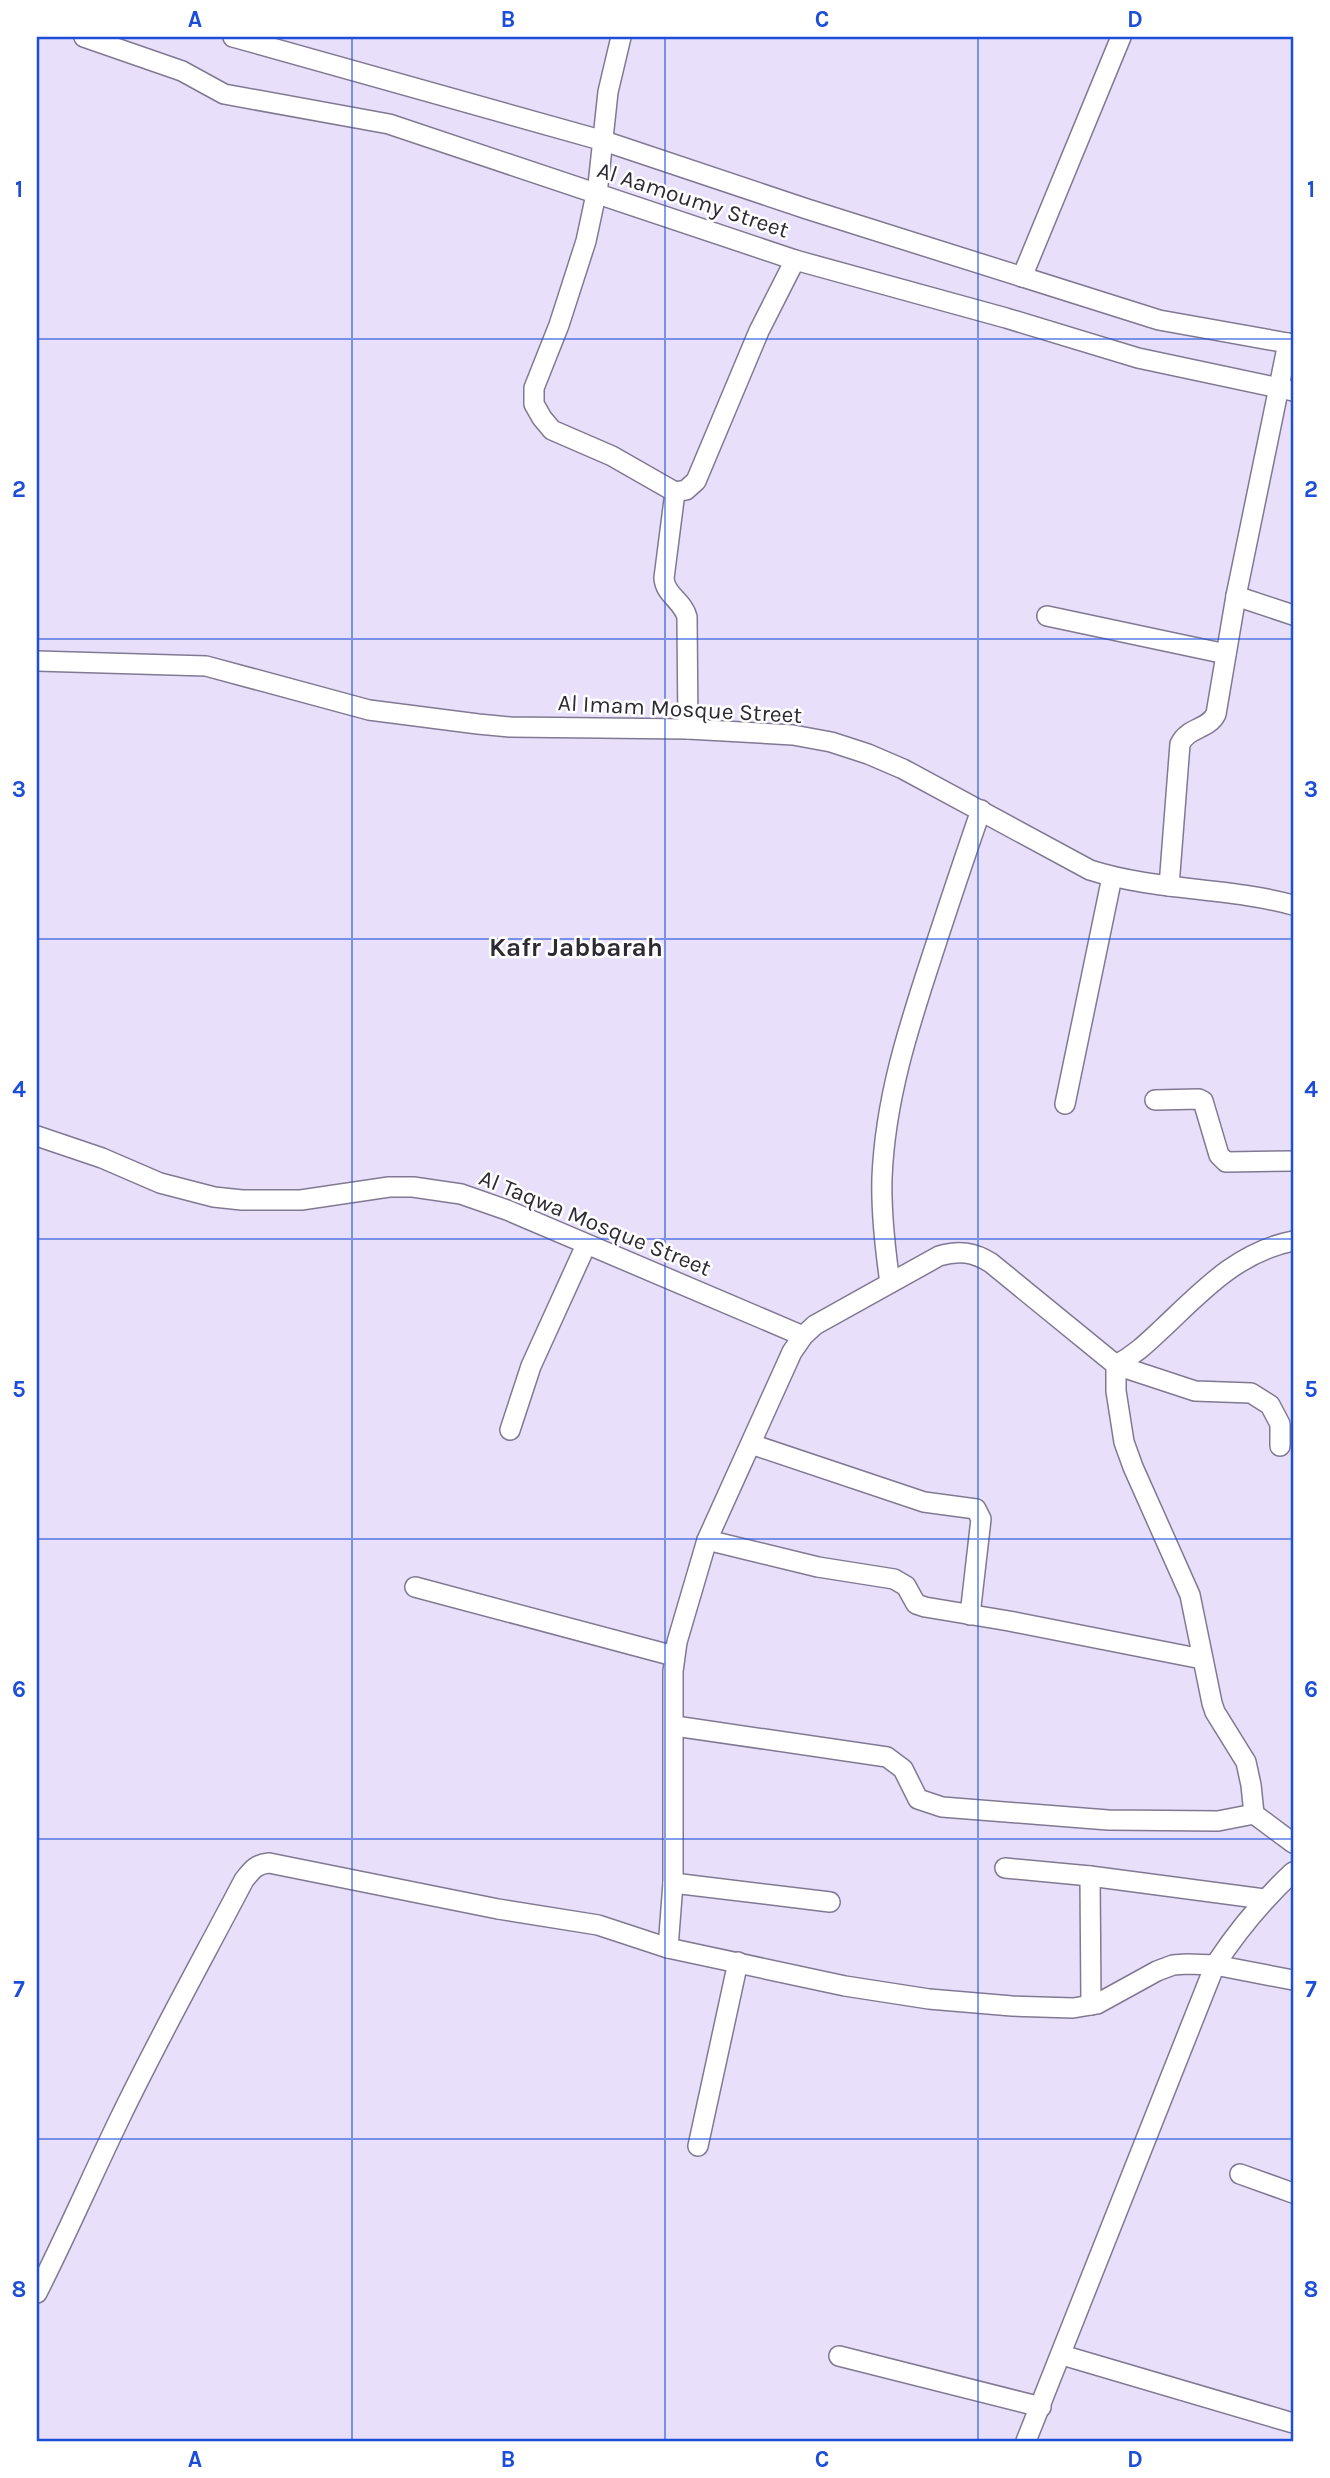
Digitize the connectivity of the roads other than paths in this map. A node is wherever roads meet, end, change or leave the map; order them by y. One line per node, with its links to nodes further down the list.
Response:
1 (84, 37): 6 (street, Al Aamoumy Street)
2 (233, 37): 5 (street)
3 (621, 37): 5 (street)
4 (1121, 37): 8 (street)
5 (604, 145): 6 (street); 8 (street)
6 (597, 189): 7 (street, Al Aamoumy Street); 11 (street)
7 (795, 260): 10 (street, Al Aamoumy Street); 11 (street)
8 (1022, 277): 9 (street)
9 (1291, 343): 10 (street)
10 (1286, 390): 12 (street)
11 (675, 492): 17 (street)
12 (1236, 596): 13 (street); 15 (street)
13 (1293, 615)
14 (1047, 616): 15 (street)
15 (1226, 654): 20 (street)
16 (37, 661): 17 (street, Al Imam Mosque Street)
17 (688, 729): 18 (street, Al Imam Mosque Street)
18 (981, 810): 19 (street, Al Imam Mosque Street); 28 (street)
19 (1112, 877): 20 (street, Al Imam Mosque Street); 23 (street)
20 (1169, 886): 21 (street, Al Imam Mosque Street)
21 (1293, 905)
22 (1155, 1100): 25 (street)
23 (1065, 1104)
24 (37, 1136): 27 (street, Al Taqwa Mosque Street)
25 (1293, 1161)
26 (1293, 1241): 30 (street)
27 (586, 1245): 29 (street, Al Taqwa Mosque Street); 31 (street)
28 (890, 1283): 29 (street); 30 (street)
29 (803, 1336): 32 (street)
30 (1116, 1364): 33 (street); 38 (street)
31 (510, 1430)
32 (751, 1444): 34 (street); 36 (street)
33 (1280, 1446)
34 (707, 1540): 36 (street); 37 (street)
35 (415, 1587): 37 (street)
36 (970, 1615): 38 (street)
37 (674, 1656): 39 (street)
38 (1202, 1659): 40 (street)
39 (675, 1726): 40 (street); 45 (street)
40 (1254, 1814): 41 (street)
41 (1293, 1843)
42 (1004, 1868): 44 (street)
43 (1293, 1872): 46 (street)
44 (1090, 1876): 46 (street); 52 (street)
45 (673, 1883): 47 (street); 48 (street)
46 (1264, 1899): 50 (street)
47 (830, 1902)
48 (667, 1948): 49 (street); 56 (street)
49 (738, 1962): 52 (street); 53 (street)
50 (1215, 1965): 51 (street); 52 (street); 57 (street)
51 (1293, 1980)
52 (1091, 2005)
53 (698, 2146)
54 (1240, 2174): 55 (street)
55 (1293, 2193)
56 (37, 2293)
57 (1062, 2354): 59 (street); 60 (street)
58 (839, 2356): 59 (street)
59 (1041, 2407): 61 (street)
60 (1293, 2423)
61 (1026, 2441)

